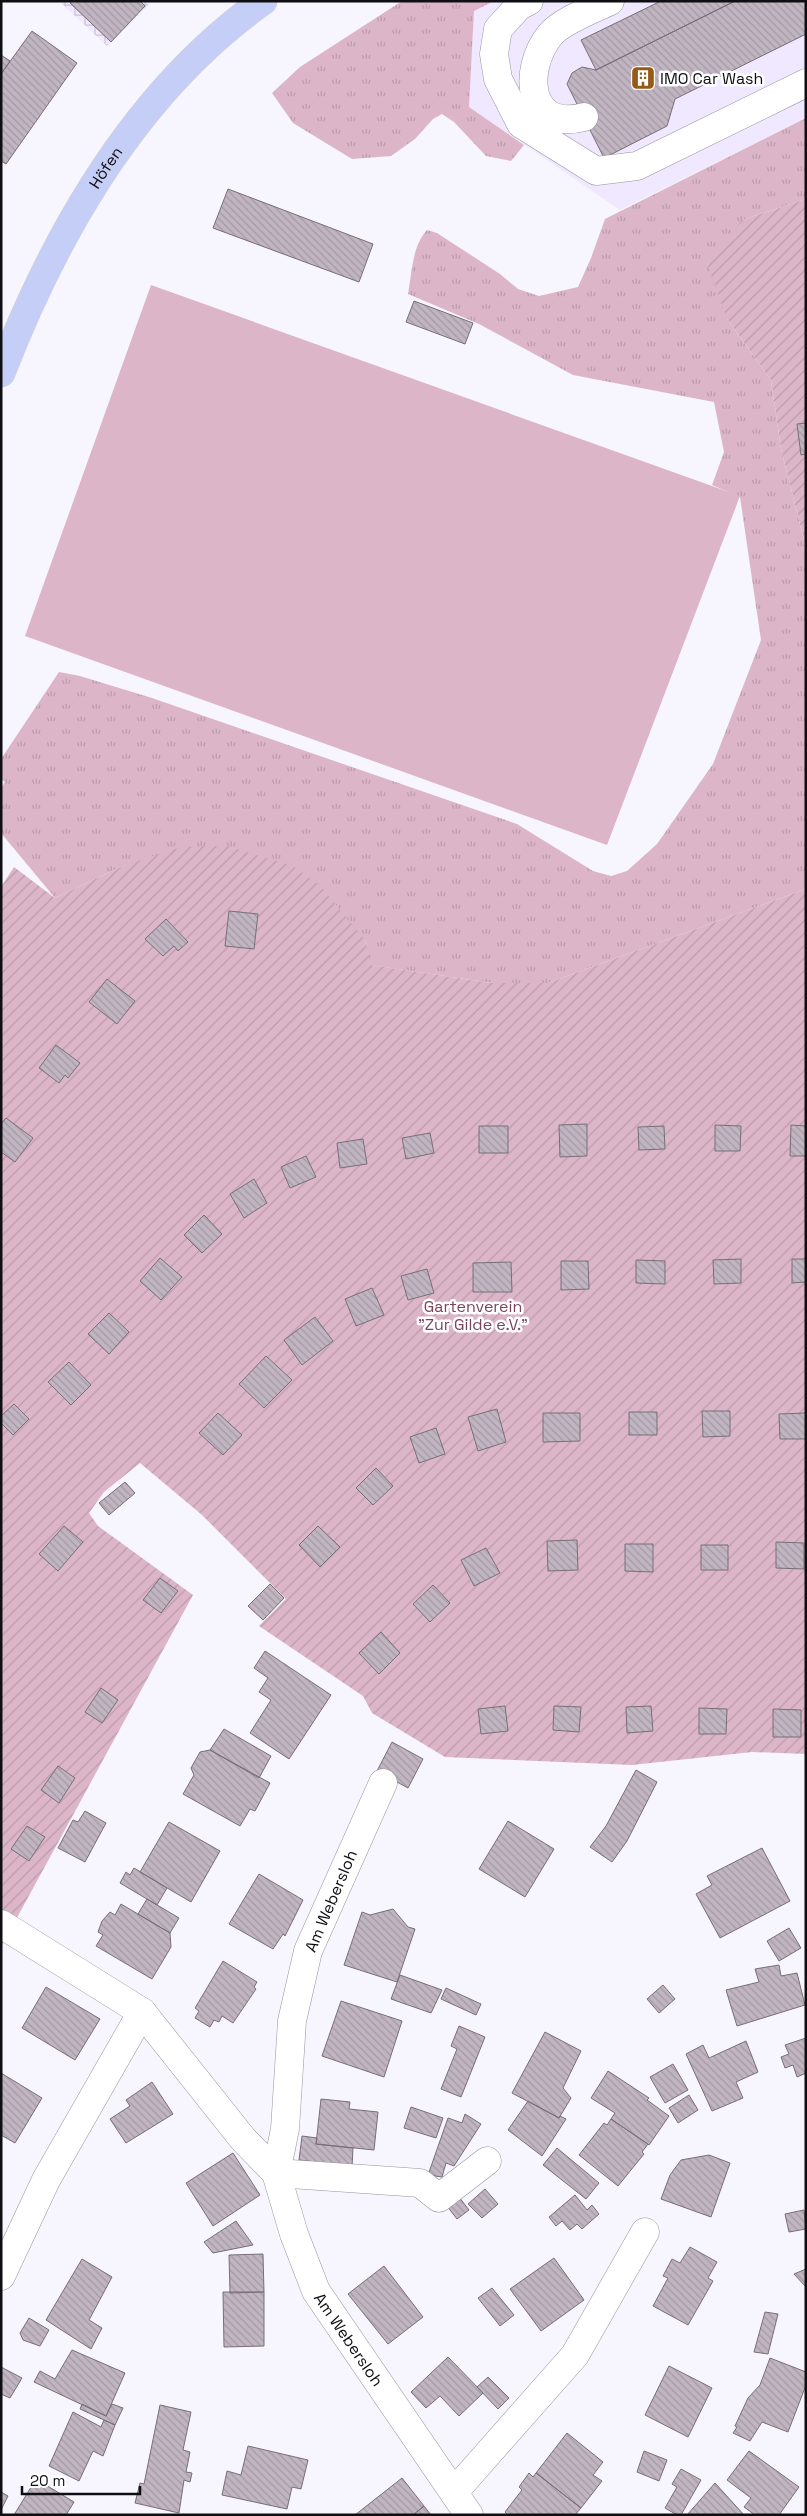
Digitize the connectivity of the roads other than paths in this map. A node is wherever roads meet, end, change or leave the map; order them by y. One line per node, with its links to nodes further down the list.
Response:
1 (263, 1): 6 (main road, Höfen)
2 (529, 1): 4 (street)
3 (610, 1): 5 (street)
4 (806, 84)
5 (584, 117)
6 (1, 373)
7 (383, 1783): 11 (street, Am Webersloh)
8 (1, 1924): 9 (street, Am Webersloh)
9 (142, 2012): 11 (street, Am Webersloh); 13 (street)
10 (487, 2160): 11 (street)
11 (276, 2173): 14 (street, Am Webersloh)
12 (645, 2232): 14 (street)
13 (1, 2276)
14 (454, 2492): 15 (street, Am Webersloh)
15 (468, 2515)

